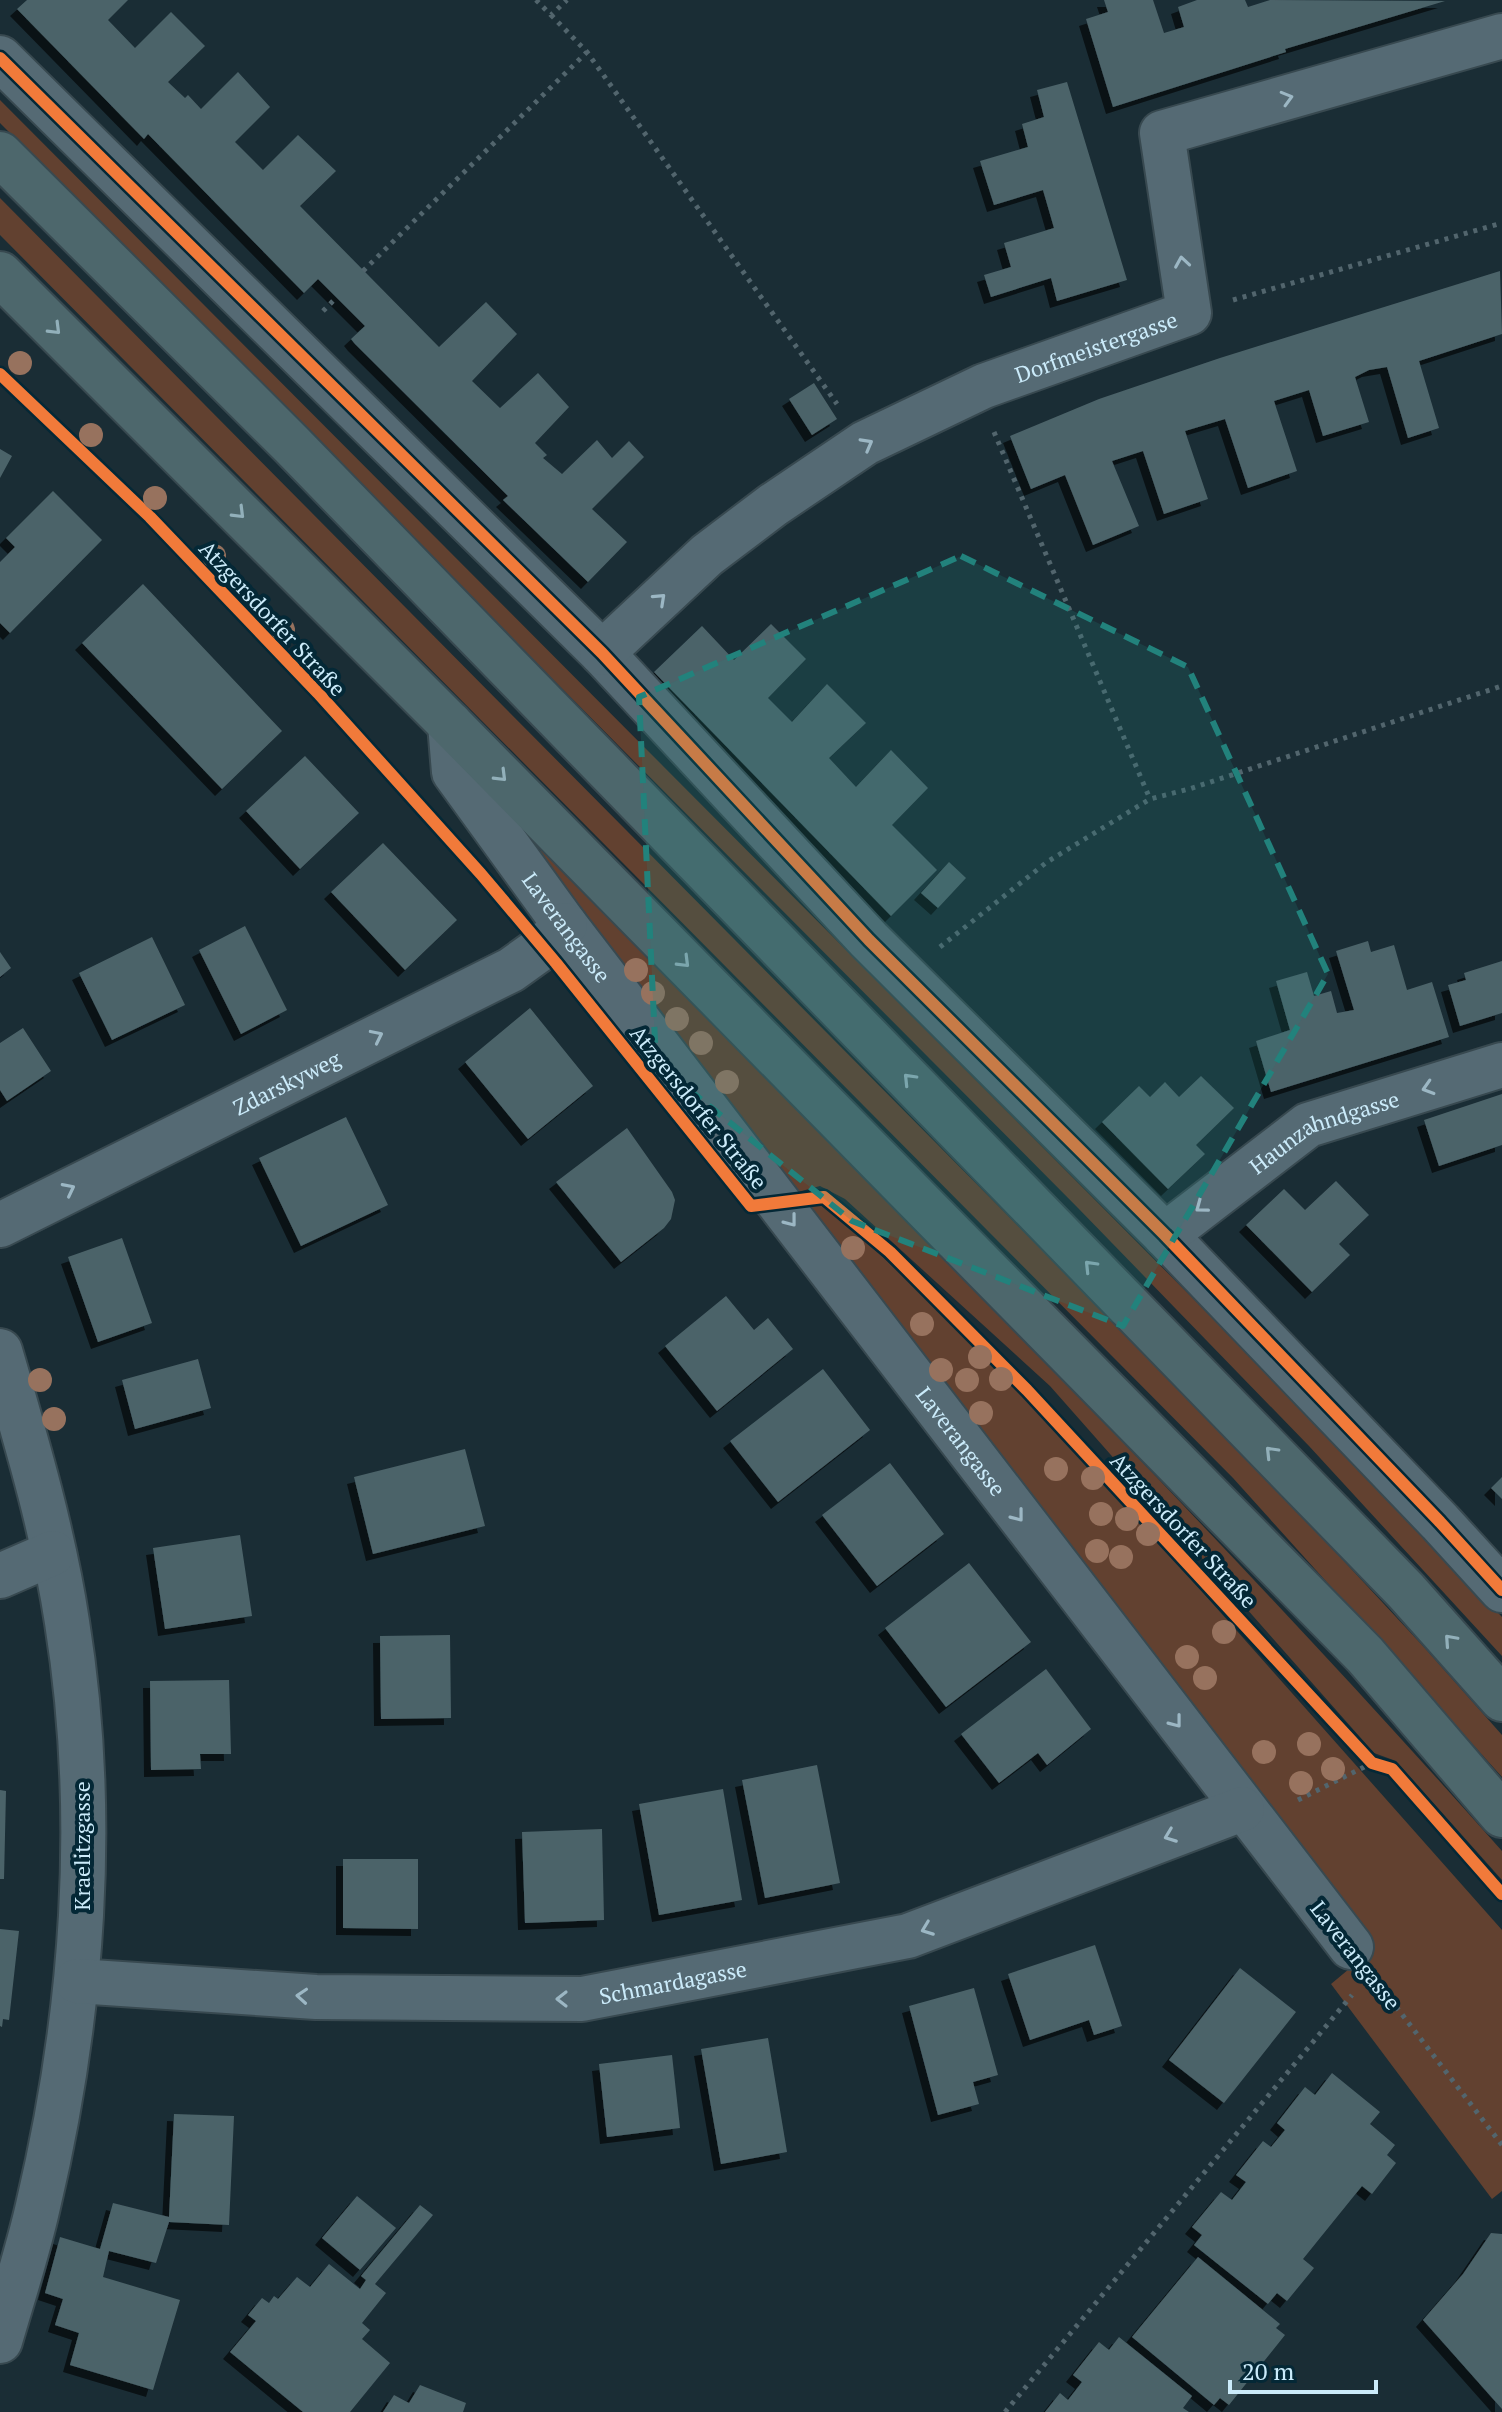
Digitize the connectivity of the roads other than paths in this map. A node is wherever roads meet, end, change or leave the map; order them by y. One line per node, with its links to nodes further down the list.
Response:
1 (1499, 48): 5 (street, Dorfmeistergasse, one-way to 1)
2 (0, 58): 5 (street)
3 (0, 154): 15 (main road, one-way to 3)
4 (0, 274): 6 (main road, Atzgersdorfer Straße, one-way to 6)
5 (602, 653): 10 (street)
6 (450, 724): 7 (street, Laverangasse); 16 (main road, Atzgersdorfer Straße, one-way to 16)
7 (565, 925): 9 (street, Zdarskyweg, one-way to 7); 17 (street, Laverangasse, one-way to 17)
8 (1502, 1065): 10 (street, Haunzahndgasse, one-way to 10)
9 (0, 1225)
10 (1165, 1235): 14 (street)
11 (0, 1351): 12 (street, Kraelitzgasse)
12 (53, 1553): 13 (street); 19 (street, Kraelitzgasse)
13 (0, 1576)
14 (1502, 1590)
15 (1502, 1699)
16 (1502, 1815)
17 (1248, 1816): 18 (street, Laverangasse); 19 (street, Schmardagasse, one-way to 19)
18 (1361, 1960)
19 (77, 1981): 20 (street, Kraelitzgasse)
20 (0, 2341)

